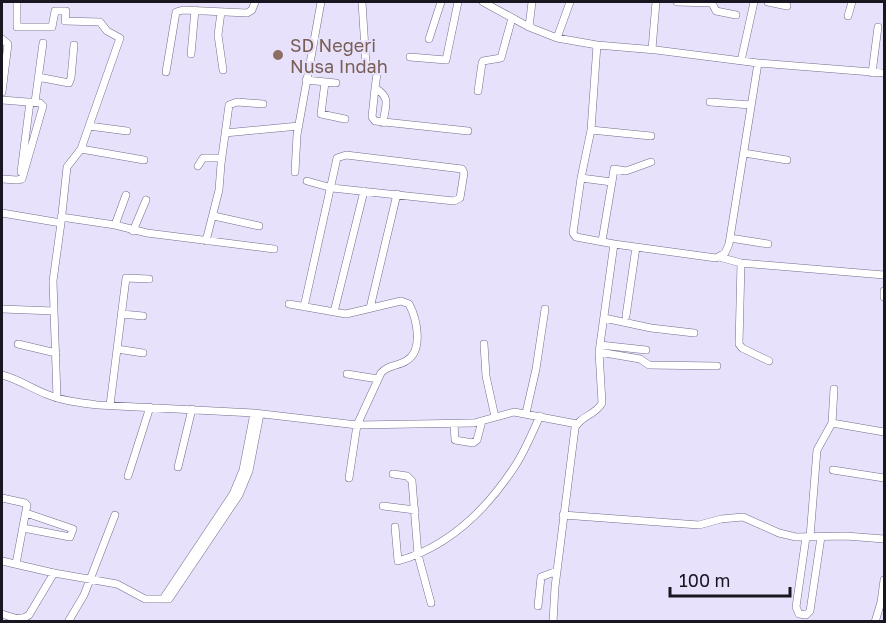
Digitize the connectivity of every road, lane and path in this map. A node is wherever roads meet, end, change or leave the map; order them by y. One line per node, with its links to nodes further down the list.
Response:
1 (17, 2): 53 (street)
2 (255, 2): 18 (street)
3 (321, 2): 40 (street)
4 (362, 2): 43 (street)
5 (441, 2): 26 (street)
6 (458, 2): 32 (street)
7 (483, 2): 21 (street)
8 (532, 2): 22 (street)
9 (570, 2): 24 (street)
10 (656, 2): 30 (street)
11 (677, 2): 12 (street)
12 (712, 2): 19 (street)
13 (754, 2): 33 (street)
14 (768, 2): 16 (street)
15 (852, 2): 20 (street)
16 (787, 6)
17 (195, 10): 18 (street); 31 (street); 36 (street)
18 (221, 12): 35 (street)
19 (736, 15)
20 (848, 16)
21 (512, 18): 22 (street); 44 (street)
22 (529, 27): 24 (street)
23 (878, 27): 37 (street)
24 (557, 38): 29 (street)
25 (2, 39): 45 (street)
26 (429, 39)
27 (43, 43): 39 (street)
28 (74, 45): 39 (street)
29 (597, 45): 30 (street); 55 (street)
30 (652, 50): 33 (street)
31 (191, 54)
32 (410, 57)
33 (741, 61): 34 (street)
34 (758, 63): 37 (street); 50 (street)
35 (224, 70)
36 (166, 72)
37 (872, 73): 38 (street)
38 (885, 73)
39 (38, 77): 47 (street)
40 (306, 80): 41 (street); 54 (street)
41 (325, 82): 42 (street); 51 (street)
42 (336, 83)
43 (375, 88): 52 (street); 52 (street)
44 (478, 91)
45 (2, 92)
46 (2, 100): 47 (street)
47 (33, 102): 70 (street); 70 (street)
48 (710, 102): 50 (street)
49 (263, 104): 58 (street)
50 (751, 105): 61 (street)
51 (345, 119)
52 (383, 123): 57 (street)
53 (89, 126): 56 (street); 60 (street)
54 (299, 126): 58 (street); 67 (street)
55 (591, 130): 59 (street); 68 (street)
56 (126, 131)
57 (468, 131)
58 (225, 133): 62 (street)
59 (651, 136)
60 (81, 149): 63 (street); 80 (street)
61 (744, 153): 64 (street); 84 (street)
62 (222, 158): 66 (street); 79 (street)
63 (144, 160)
64 (787, 160)
65 (651, 162): 72 (street)
66 (198, 166)
67 (296, 172)
68 (581, 178): 72 (street); 85 (street)
69 (2, 179): 70 (street)
70 (20, 180)
71 (307, 181): 73 (street)
72 (612, 182): 85 (street)
73 (332, 188): 74 (street); 75 (street); 98 (street)
74 (364, 191): 75 (street); 103 (street)
75 (397, 194): 99 (street)
76 (126, 195): 81 (street)
77 (146, 200): 83 (street)
78 (2, 213): 80 (street)
79 (214, 216): 82 (street); 86 (street)
80 (61, 220): 81 (street); 102 (street)
81 (115, 225): 83 (street)
82 (259, 226)
83 (133, 231): 86 (street)
84 (730, 238): 88 (street); 91 (street)
85 (602, 241): 87 (street)
86 (206, 242): 90 (street)
87 (614, 244): 89 (street); 107 (street)
88 (768, 244)
89 (636, 247): 91 (street); 106 (street)
90 (274, 249)
91 (719, 257): 92 (street)
92 (741, 263): 93 (street); 116 (street)
93 (885, 275)
94 (149, 279): 104 (street)
95 (885, 291): 96 (street)
96 (885, 297)
97 (289, 304): 98 (street)
98 (304, 307): 103 (street)
99 (370, 308): 103 (street); 120 (street)
100 (2, 309): 102 (street)
101 (545, 309): 127 (street)
102 (54, 311): 114 (street)
103 (334, 312)
104 (122, 314): 105 (street); 112 (street)
105 (142, 316)
106 (626, 316)
107 (604, 318): 108 (street); 111 (street)
108 (694, 333)
109 (18, 344): 114 (street)
110 (484, 344): 129 (street)
111 (600, 348): 113 (street); 117 (street); 131 (street)
112 (117, 350): 115 (street); 123 (street)
113 (646, 350)
114 (56, 353): 122 (street)
115 (143, 353)
116 (769, 361)
117 (717, 366)
118 (347, 374): 120 (street)
119 (2, 375): 122 (street)
120 (378, 379): 133 (street)
121 (834, 389): 132 (street)
122 (57, 398): 123 (street)
123 (110, 405): 124 (street)
124 (150, 407): 125 (street); 139 (street)
125 (192, 410): 126 (street); 136 (street)
126 (257, 413): 133 (street); 158 (street)
127 (526, 413): 128 (street); 129 (street)
128 (540, 416): 131 (street); 153 (street)
129 (495, 417): 130 (street)
130 (482, 421): 134 (street); 134 (street)
131 (576, 423): 147 (street)
132 (832, 423): 135 (street); 150 (street)
133 (357, 424): 134 (street); 140 (street)
134 (454, 424)
135 (885, 432)
136 (178, 467)
137 (833, 470): 141 (street)
138 (393, 474): 144 (street)
139 (128, 476)
140 (348, 478)
141 (885, 478)
142 (2, 498): 145 (street)
143 (383, 506): 144 (street)
144 (415, 510): 153 (street)
145 (26, 513): 149 (street); 149 (street)
146 (115, 515): 158 (street)
147 (563, 515): 150 (street); 156 (street)
148 (395, 527): 153 (street)
149 (23, 528): 155 (street)
150 (808, 537): 151 (street); 151 (street)
151 (820, 537): 152 (street)
152 (885, 539)
153 (418, 555): 161 (street)
154 (2, 561): 155 (street)
155 (16, 564): 157 (street)
156 (556, 571): 162 (street); 165 (street)
157 (54, 573): 158 (street); 163 (street)
158 (91, 580): 164 (street)
159 (884, 581): 160 (street)
160 (884, 593): 166 (street)
161 (431, 603)
162 (538, 606)
163 (2, 614)
164 (68, 621)
165 (552, 621)
166 (875, 621)

